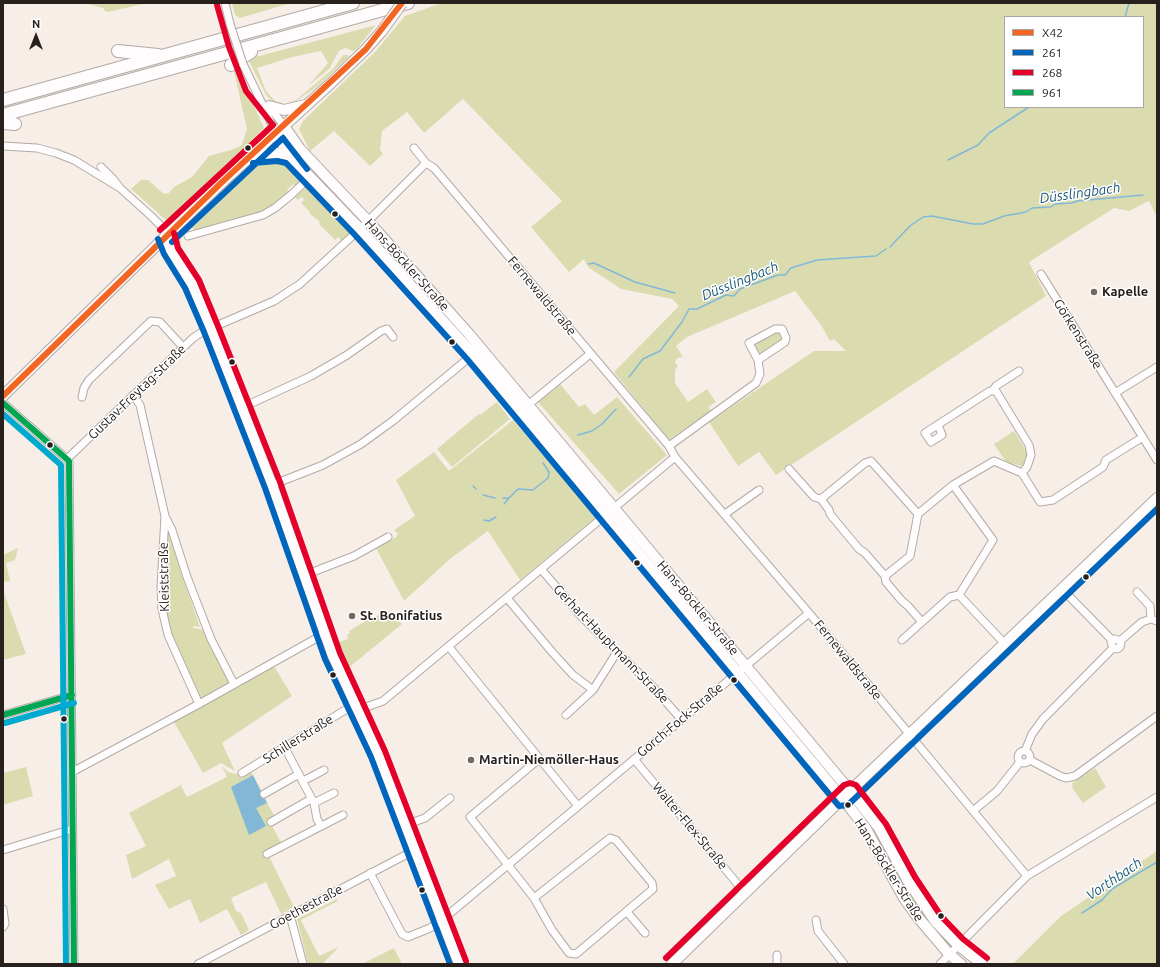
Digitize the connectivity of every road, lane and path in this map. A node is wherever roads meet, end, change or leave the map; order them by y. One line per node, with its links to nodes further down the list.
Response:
1 (225, 3): 8 (street, bridge)
2 (353, 3): 7 (highway)
3 (402, 3): 11 (main road, bridge)
4 (408, 3): 5 (highway)
5 (265, 43): 8 (highway); 13 (highway)
6 (118, 51): 7 (highway)
7 (163, 56): 10 (highway)
8 (237, 64): 9 (street)
9 (253, 88): 12 (street); 16 (street)
10 (3, 100)
11 (308, 105): 12 (main road); 16 (main road)
12 (268, 106): 16 (street)
13 (3, 115)
14 (3, 123): 15 (highway)
15 (15, 124)
16 (280, 130): 19 (main road); 20 (main road, Hans-Böckler-Straße); 25 (main road, Hans-Böckler-Straße)
17 (3, 146): 24 (street)
18 (414, 148): 21 (street, Fernewaldstraße)
19 (252, 155): 20 (main road); 27 (main road)
20 (290, 156): 23 (main road, Hans-Böckler-Straße)
21 (426, 163): 25 (street, Gustav-Freytag-Straße); 34 (street, Fernewaldstraße)
22 (101, 167): 24 (street)
23 (310, 177): 26 (main road, Hans-Böckler-Straße); 28 (street)
24 (120, 188): 27 (street)
25 (368, 221): 26 (street, Gustav-Freytag-Straße); 33 (main road, Hans-Böckler-Straße)
26 (360, 229): 30 (street, Gustav-Freytag-Straße); 33 (main road, Hans-Böckler-Straße)
27 (166, 236): 30 (main road); 41 (main road)
28 (188, 236)
29 (1041, 274): 39 (street, Görkenstraße)
30 (210, 329): 32 (street, Gustav-Freytag-Straße); 45 (main road)
31 (393, 337): 45 (street)
32 (183, 347): 40 (street, Gustav-Freytag-Straße); 42 (street)
33 (477, 351): 44 (main road, Hans-Böckler-Straße); 54 (street); 59 (main road, Hans-Böckler-Straße)
34 (590, 354): 44 (street); 48 (street, Fernewaldstraße)
35 (758, 360): 35 (street); 48 (street)
36 (1157, 367): 39 (street)
37 (1019, 371): 38 (street)
38 (993, 390): 46 (street); 53 (street)
39 (1115, 393): 47 (street, Görkenstraße)
40 (133, 395): 50 (street, Gustav-Freytag-Straße); 62 (street, Kleiststraße)
41 (3, 396)
42 (82, 397)
43 (3, 403): 50 (street)
44 (528, 405): 59 (main road, Hans-Böckler-Straße)
45 (241, 408): 54 (main road)
46 (938, 425)
47 (1143, 437): 51 (street, Görkenstraße); 53 (street)
48 (669, 446): 49 (street, Fernewaldstraße)
49 (675, 457): 59 (street, Schillerstraße); 60 (street, Fernewaldstraße)
50 (67, 459): 86 (street)
51 (1157, 460)
52 (790, 469): 58 (street)
53 (1022, 473): 55 (street)
54 (272, 485): 65 (main road)
55 (953, 485): 61 (street); 69 (street)
56 (759, 490): 60 (street)
57 (1157, 498): 67 (main road)
58 (822, 499): 61 (street); 66 (street)
59 (611, 512): 64 (street, Schillerstraße); 82 (main road, Hans-Böckler-Straße); 83 (main road, Hans-Böckler-Straße)
60 (725, 514): 71 (street, Fernewaldstraße)
61 (918, 514): 66 (street)
62 (165, 516): 84 (street, Kleiststraße); 87 (street, Kleiststraße)
63 (388, 537): 65 (street)
64 (541, 569): 70 (street, Schillerstraße); 81 (street, Gerhart-Hauptmann-Straße)
65 (305, 575): 74 (main road)
66 (885, 576): 73 (street)
67 (1062, 589): 76 (street); 78 (main road)
68 (1137, 592): 72 (street)
69 (959, 595): 73 (street); 78 (street)
70 (507, 598): 79 (street, Schillerstraße); 85 (street)
71 (809, 613): 82 (street, Gorch-Fock-Straße); 93 (street, Fernewaldstraße)
72 (1154, 620): 77 (street)
73 (922, 622): 75 (street)
74 (324, 634): 84 (street); 88 (main road)
75 (902, 640)
76 (1112, 640): 77 (street); 80 (street)
77 (1120, 641): 80 (street)
78 (1005, 644): 93 (main road)
79 (449, 647): 88 (street, Schillerstraße); 96 (street)
80 (1113, 648): 95 (street)
81 (618, 652): 85 (street); 92 (street, Gerhart-Hauptmann-Straße)
82 (745, 666): 83 (street, Gorch-Fock-Straße); 104 (main road, Hans-Böckler-Straße)
83 (737, 673): 92 (street, Gorch-Fock-Straße); 109 (main road, Hans-Böckler-Straße)
84 (234, 684): 87 (street)
85 (593, 690): 90 (street)
86 (72, 695): 89 (street); 101 (street)
87 (200, 704): 101 (street)
88 (356, 707): 94 (street, Schillerstraße); 115 (main road)
89 (3, 715)
90 (566, 715)
91 (1157, 716): 98 (street)
92 (681, 719): 97 (street, Gorch-Fock-Straße)
93 (909, 734): 104 (main road); 112 (street, Fernewaldstraße)
94 (285, 748): 102 (street, Schillerstraße); 103 (street)
95 (1025, 751): 98 (street); 99 (street)
96 (539, 759): 111 (street); 121 (street)
97 (634, 759): 111 (street, Gorch-Fock-Straße); 124 (street, Walter-Flex-Straße)
98 (1030, 760): 99 (street)
99 (1020, 762): 112 (street)
100 (324, 770): 103 (street)
101 (72, 772): 117 (street)
102 (242, 773)
103 (301, 778): 106 (street); 110 (street)
104 (850, 791): 109 (main road); 133 (main road, Hans-Böckler-Straße)
105 (334, 793): 110 (street)
106 (264, 794)
107 (1157, 797): 123 (street)
108 (450, 798): 115 (street)
109 (842, 799): 124 (main road); 134 (main road, Hans-Böckler-Straße)
110 (313, 801): 114 (street); 116 (street)
111 (578, 806): 121 (street, Gorch-Fock-Straße)
112 (973, 811): 123 (street, Fernewaldstraße)
113 (343, 815): 116 (street)
114 (271, 822)
115 (405, 825): 119 (main road)
116 (321, 826): 120 (street)
117 (72, 829): 118 (street); 137 (street)
118 (3, 850)
119 (415, 850): 122 (street, Goethestraße); 129 (main road)
120 (268, 854)
121 (508, 864): 125 (street); 129 (street, Gorch-Fock-Straße)
122 (370, 874): 128 (street, Goethestraße); 129 (street, Gorch-Fock-Straße)
123 (1027, 876): 133 (street)
124 (745, 893): 141 (main road)
125 (534, 898): 127 (street); 127 (street)
126 (3, 909): 131 (street)
127 (627, 912): 132 (street)
128 (290, 915): 138 (street, Goethestraße); 139 (street)
129 (442, 920): 140 (main road)
130 (816, 920): 136 (street)
131 (3, 927)
132 (645, 933)
133 (958, 945): 134 (street); 145 (main road, Hans-Böckler-Straße)
134 (949, 954): 143 (street); 144 (main road, Hans-Böckler-Straße)
135 (777, 955): 142 (street)
136 (841, 963)
137 (74, 964)
138 (198, 964)
139 (303, 964)
140 (459, 964)
141 (672, 964)
142 (777, 964)
143 (940, 964)
144 (962, 964)
145 (982, 964)

